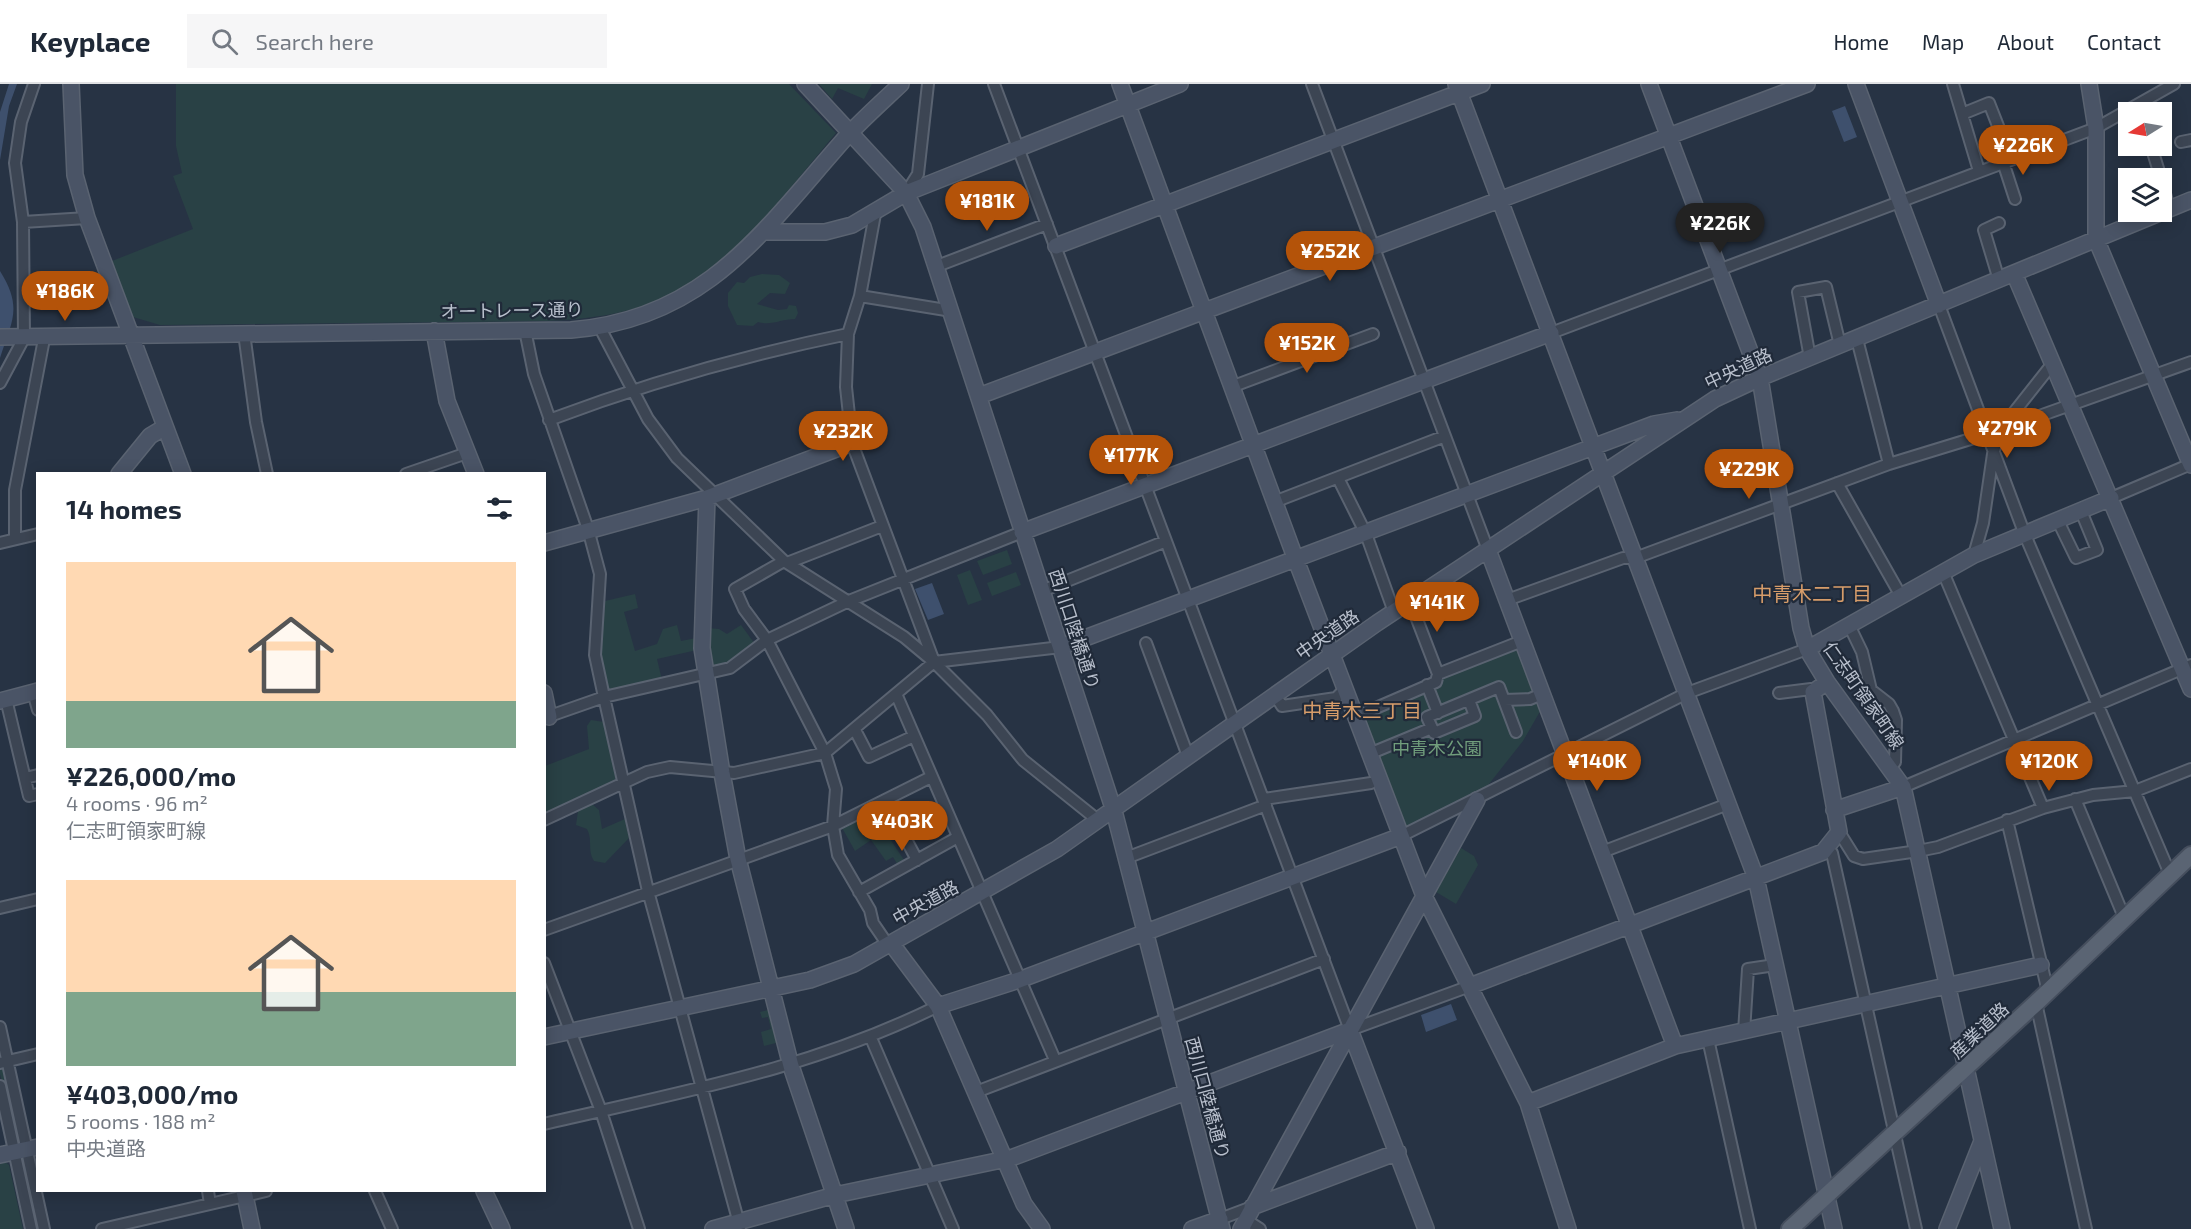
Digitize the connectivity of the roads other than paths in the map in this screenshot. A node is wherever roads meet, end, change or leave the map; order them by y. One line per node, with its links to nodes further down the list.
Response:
1 (34, 84): 39 (street)
2 (71, 84): 38 (street)
3 (805, 84): 24 (street, 西川口陸橋通り)
4 (901, 84): 24 (street, オートレース通り)
5 (928, 84): 30 (street)
6 (994, 84): 27 (street)
7 (1120, 84): 20 (street)
8 (1180, 84): 20 (street)
9 (1312, 84): 26 (street)
10 (1482, 84): 17 (street)
11 (1649, 84): 25 (street, 仁志町領家町線)
12 (1807, 84): 25 (street)
13 (1856, 84): 33 (street)
14 (1953, 84): 21 (street)
15 (2089, 84): 23 (street)
16 (2174, 84): 18 (street)
17 (1458, 88): 26 (street); 31 (street)
18 (2159, 88): 19 (street)
19 (2147, 102)
20 (1127, 105): 27 (street); 34 (street)
21 (1962, 114): 28 (street); 29 (street)
22 (2118, 119): 23 (street)
23 (2096, 128): 28 (street); 44 (street)
24 (850, 133): 30 (street, 西川口陸橋通り); 43 (street, オートレース通り)
25 (1669, 136): 31 (street); 48 (street, 仁志町領家町線)
26 (1334, 140): 34 (street); 46 (street)
27 (1019, 149): 30 (street); 42 (street)
28 (2007, 161): 29 (street); 32 (street)
29 (1979, 171): 33 (street)
30 (906, 193): 37 (street); 47 (street, 西川口陸橋通り)
31 (1500, 200): 46 (street); 58 (street)
32 (2015, 200)
33 (1900, 201): 48 (street); 51 (street)
34 (1164, 204): 45 (street); 53 (street)
35 (2190, 204): 36 (street, 中央道路)
36 (2172, 208)
37 (875, 213): 43 (street); 50 (street)
38 (87, 218): 39 (street); 61 (street)
39 (23, 222): 63 (street)
40 (2137, 222): 44 (street, 中央道路)
41 (1999, 223): 49 (street)
42 (1047, 224): 45 (street); 47 (street)
43 (763, 232): 54 (street, オートレース通り)
44 (2096, 239): 49 (street, 中央道路); 71 (street)
45 (1056, 246): 67 (street)
46 (1374, 248): 53 (street); 73 (street)
47 (937, 266): 52 (street, 西川口陸橋通り)
48 (1719, 269): 58 (street); 72 (street, 仁志町領家町線)
49 (2006, 277): 51 (street, 中央道路); 70 (street)
50 (860, 296): 52 (street); 59 (street)
51 (1939, 304): 65 (street, 中央道路); 83 (street)
52 (952, 311): 77 (street, 西川口陸橋通り)
53 (1204, 312): 67 (street); 75 (street)
54 (599, 326): 55 (street, オートレース通り); 76 (street)
55 (525, 330): 56 (street, オートレース通り); 80 (street)
56 (434, 331): 57 (street, オートレース通り); 88 (street)
57 (244, 333): 61 (street, オートレース通り); 94 (street)
58 (1551, 333): 73 (street); 87 (street)
59 (848, 334): 76 (street); 85 (street)
60 (1373, 334): 75 (street)
61 (130, 336): 64 (street, オートレース通り); 81 (street)
62 (0, 338): 63 (street, オートレース通り)
63 (24, 338): 64 (street, オートレース通り); 74 (street)
64 (44, 339): 114 (street)
65 (1857, 339): 66 (street, 中央道路); 90 (street)
66 (1840, 345): 68 (street, 中央道路); 68 (street)
67 (1095, 352): 77 (street); 100 (street)
68 (1810, 358): 72 (street, 中央道路)
69 (2191, 362): 71 (street)
70 (2053, 363): 78 (street); 82 (street)
71 (2153, 375): 78 (street); 91 (street)
72 (1760, 378): 79 (street, 中央道路); 105 (street, 仁志町領家町線)
73 (1424, 380): 84 (street); 86 (street)
74 (0, 383)
75 (1231, 387): 86 (street)
76 (631, 389): 80 (street); 102 (street)
77 (979, 396): 110 (street, 西川口陸橋通り)
78 (2071, 405): 82 (street); 103 (street)
79 (1683, 418): 87 (street); 97 (street, 中央道路)
80 (549, 420): 109 (street)
81 (165, 427): 92 (street); 93 (street)
82 (2000, 430): 83 (street); 89 (street)
83 (1986, 433): 89 (street); 90 (street)
84 (1445, 436): 98 (street); 101 (street)
85 (852, 442): 102 (street); 108 (street)
86 (1253, 444): 100 (street); 104 (street)
87 (1593, 446): 97 (street); 101 (street)
88 (467, 453): 95 (street); 96 (street)
89 (1993, 454): 113 (street); 119 (street)
90 (1889, 464): 99 (street)
91 (2191, 464): 103 (street)
92 (121, 472)
93 (182, 472)
94 (267, 472)
95 (412, 472)
96 (475, 472)
97 (1603, 472): 118 (street, 中央道路); 120 (street)
98 (1338, 478): 104 (street); 112 (street)
99 (1837, 483): 105 (street); 126 (street)
100 (1147, 485): 110 (street); 115 (street)
101 (1467, 495): 112 (street); 118 (street)
102 (711, 497): 109 (street); 122 (street); 142 (street)
103 (2111, 498): 106 (street); 140 (street)
104 (1274, 502): 121 (street)
105 (1781, 504): 120 (street); 137 (street, 仁志町領家町線)
106 (2081, 511): 107 (street); 107 (street)
107 (2058, 521): 113 (street)
108 (882, 526): 122 (street); 124 (street)
109 (588, 530): 116 (street); 154 (street)
110 (1022, 532): 124 (street); 125 (street, 西川口陸橋通り)
111 (36, 534): 114 (street)
112 (1366, 534): 121 (street); 131 (street)
113 (2025, 535): 119 (street); 158 (street)
114 (15, 539): 117 (street)
115 (1166, 541): 125 (street); 127 (street)
116 (546, 542)
117 (0, 543)
118 (1488, 550): 128 (street); 130 (street, 中央道路)
119 (1974, 555): 123 (street)
120 (1635, 558): 128 (street); 149 (street)
121 (1296, 560): 127 (street); 138 (street)
122 (785, 562): 129 (street); 133 (street)
123 (1943, 572): 126 (street); 167 (street)
124 (902, 578): 129 (street); 139 (street)
125 (1042, 591): 136 (street, 西川口陸橋通り)
126 (1902, 596): 132 (street)
127 (1188, 600): 136 (street); 162 (street)
128 (1507, 600): 134 (street)
129 (849, 601): 133 (street); 139 (street)
130 (1410, 601): 131 (street, 中央道路); 141 (street)
131 (1394, 612): 138 (street, 中央道路)
132 (1849, 625): 137 (street); 172 (street)
133 (767, 640): 142 (street); 168 (street)
134 (1522, 641): 141 (street); 151 (street)
135 (1146, 643): 171 (street)
136 (1061, 647): 139 (street); 189 (street, 西川口陸橋通り)
137 (1808, 649): 143 (street, 仁志町領家町線); 149 (street)
138 (1332, 654): 145 (street); 152 (street, 中央道路)
139 (934, 662): 153 (street); 193 (street)
140 (2187, 667): 146 (street); 158 (street)
141 (1438, 674): 144 (street)
142 (706, 675): 154 (street); 174 (street)
143 (1827, 682): 148 (street); 172 (street, 仁志町領家町線)
144 (1427, 686): 159 (street); 160 (street)
145 (1345, 689): 152 (street); 160 (street)
146 (2191, 689)
147 (35, 691): 155 (street)
148 (1813, 692): 150 (street); 190 (street)
149 (1687, 693): 170 (street); 187 (street)
150 (1779, 693)
151 (1542, 694): 157 (street); 170 (street)
152 (1275, 695): 162 (street, 中央道路)
153 (897, 696): 164 (street); 166 (street)
154 (604, 697): 161 (street); 178 (street)
155 (3, 700): 177 (street)
156 (1469, 700): 157 (street); 159 (street); 163 (street)
157 (1504, 700): 165 (street)
158 (2097, 703): 167 (street); 181 (street)
159 (1438, 712): 163 (street)
160 (1355, 717): 169 (street)
161 (547, 718)
162 (1234, 723): 171 (street, 中央道路); 186 (street)
163 (1432, 728): 169 (street)
164 (855, 730): 166 (street); 168 (street)
165 (1516, 732)
166 (914, 736): 176 (street)
167 (2014, 739): 180 (street); 188 (street)
168 (825, 753): 174 (street); 194 (street)
169 (1369, 754): 197 (street)
170 (1565, 754): 184 (street); 200 (street)
171 (1188, 756): 189 (street, 中央道路)
172 (1890, 767): 180 (street, 仁志町領家町線)
173 (2191, 769): 181 (street)
174 (722, 772): 178 (street); 203 (street)
175 (36, 775): 177 (street)
176 (931, 777): 183 (street); 196 (street)
177 (25, 778): 182 (street)
178 (623, 782): 191 (street); 208 (street)
179 (1371, 783): 186 (street)
180 (1903, 787): 190 (street); 199 (street, 仁志町領家町線)
181 (2135, 791): 185 (street); 205 (street)
182 (36, 794)
183 (885, 800): 194 (street); 204 (street)
184 (1477, 800): 197 (street); 211 (street)
185 (2075, 800): 188 (street); 214 (street)
186 (1265, 802): 202 (street); 206 (street)
187 (1728, 804): 200 (street); 207 (street)
188 (2043, 808): 192 (street)
189 (1114, 810): 193 (street, 中央道路); 202 (street, 西川口陸橋通り)
190 (1834, 810): 195 (street)
191 (546, 819)
192 (2007, 820): 199 (street); 220 (street)
193 (1099, 821): 210 (street, 中央道路)
194 (832, 826): 203 (street); 209 (street)
195 (1839, 832): 198 (street); 199 (street)
196 (958, 837): 204 (street); 210 (street)
197 (1401, 837): 206 (street); 211 (street)
198 (1826, 848): 207 (street); 228 (street)
199 (1918, 851): 225 (street, 仁志町領家町線)
200 (1602, 852): 215 (street)
201 (2191, 855): 205 (main road, 産業道路)
202 (1126, 858): 217 (street, 西川口陸橋通り)
203 (738, 859): 208 (street); 226 (street)
204 (917, 860): 209 (street)
205 (2170, 874): 214 (main road, 産業道路)
206 (1294, 878): 217 (street); 219 (street)
207 (1756, 878): 215 (street); 221 (street)
208 (648, 891): 216 (street); 230 (street)
209 (859, 892): 218 (street)
210 (983, 892): 218 (street, 中央道路); 223 (street)
211 (1424, 896): 224 (street); 234 (street)
212 (36, 899): 213 (street)
213 (0, 908)
214 (2124, 917): 227 (main road, 産業道路)
215 (1629, 925): 224 (street); 240 (street)
216 (546, 929)
217 (1145, 933): 223 (street); 231 (street, 西川口陸橋通り)
218 (890, 944): 226 (street, 中央道路); 229 (street)
219 (1324, 959): 231 (street); 234 (street)
220 (2041, 965): 225 (street); 227 (street)
221 (1775, 966): 232 (street); 236 (street)
222 (546, 968): 235 (street)
223 (1019, 980): 229 (street); 242 (street)
224 (1470, 986): 234 (street); 250 (street)
225 (1947, 986): 228 (street); 245 (street, 仁志町領家町線)
226 (772, 989): 230 (street, 中央道路); 244 (street)
227 (2042, 998): 245 (main road, 産業道路); 291 (street)
228 (1867, 1004): 232 (street); 253 (street)
229 (938, 1006): 238 (street); 248 (street)
230 (681, 1008): 235 (street, 中央道路); 247 (street)
231 (1167, 1017): 242 (street); 249 (street, 西川口陸橋通り)
232 (1787, 1022): 236 (street); 264 (street)
233 (0, 1027): 243 (street)
234 (1350, 1030): 249 (street); 256 (street); 266 (street)
235 (570, 1032): 237 (street, 中央道路); 251 (street)
236 (1744, 1032): 239 (street)
237 (546, 1037)
238 (872, 1038): 244 (street); 258 (street)
239 (1708, 1039): 240 (street); 285 (street)
240 (1675, 1046): 250 (street)
241 (36, 1054): 243 (street)
242 (1055, 1060): 248 (street)
243 (4, 1062): 255 (street)
244 (792, 1066): 247 (street); 263 (street)
245 (1965, 1069): 253 (main road, 産業道路); 254 (street, 仁志町領家町線)
246 (0, 1086): 255 (street)
247 (702, 1087): 251 (street); 269 (street)
248 (976, 1092): 257 (street)
249 (1186, 1093): 257 (street); 268 (street, 西川口陸橋通り)
250 (1528, 1102): 284 (street)
251 (601, 1111): 252 (street); 276 (street)
252 (546, 1124)
253 (1895, 1133): 264 (main road, 産業道路); 288 (street)
254 (1982, 1140): 289 (street); 290 (street, 仁志町領家町線)
255 (20, 1151): 270 (street); 271 (street)
256 (1398, 1152): 266 (street); 283 (street)
257 (1006, 1160): 258 (street); 280 (street)
258 (930, 1176): 263 (street); 279 (street)
259 (208, 1192): 265 (street)
260 (375, 1192): 274 (street)
261 (484, 1192): 275 (street)
262 (244, 1193): 265 (street); 273 (street)
263 (835, 1195): 269 (street); 278 (street)
264 (1827, 1196): 286 (main road, 産業道路); 287 (street)
265 (210, 1204): 267 (street)
266 (1246, 1219): 268 (street); 282 (street)
267 (146, 1224): 272 (street)
268 (1221, 1224): 281 (street)
269 (739, 1225): 277 (street)
270 (31, 1229)
271 (44, 1229)
272 (102, 1229)
273 (252, 1229)
274 (392, 1229)
275 (502, 1229)
276 (639, 1229)
277 (713, 1229)
278 (846, 1229)
279 (953, 1229)
280 (1042, 1229)
281 (1192, 1229)
282 (1260, 1229)
283 (1426, 1229)
284 (1568, 1229)
285 (1750, 1229)
286 (1790, 1229)
287 (1834, 1229)
288 (1916, 1229)
289 (1947, 1229)
290 (2002, 1229)
291 (2086, 1229)

